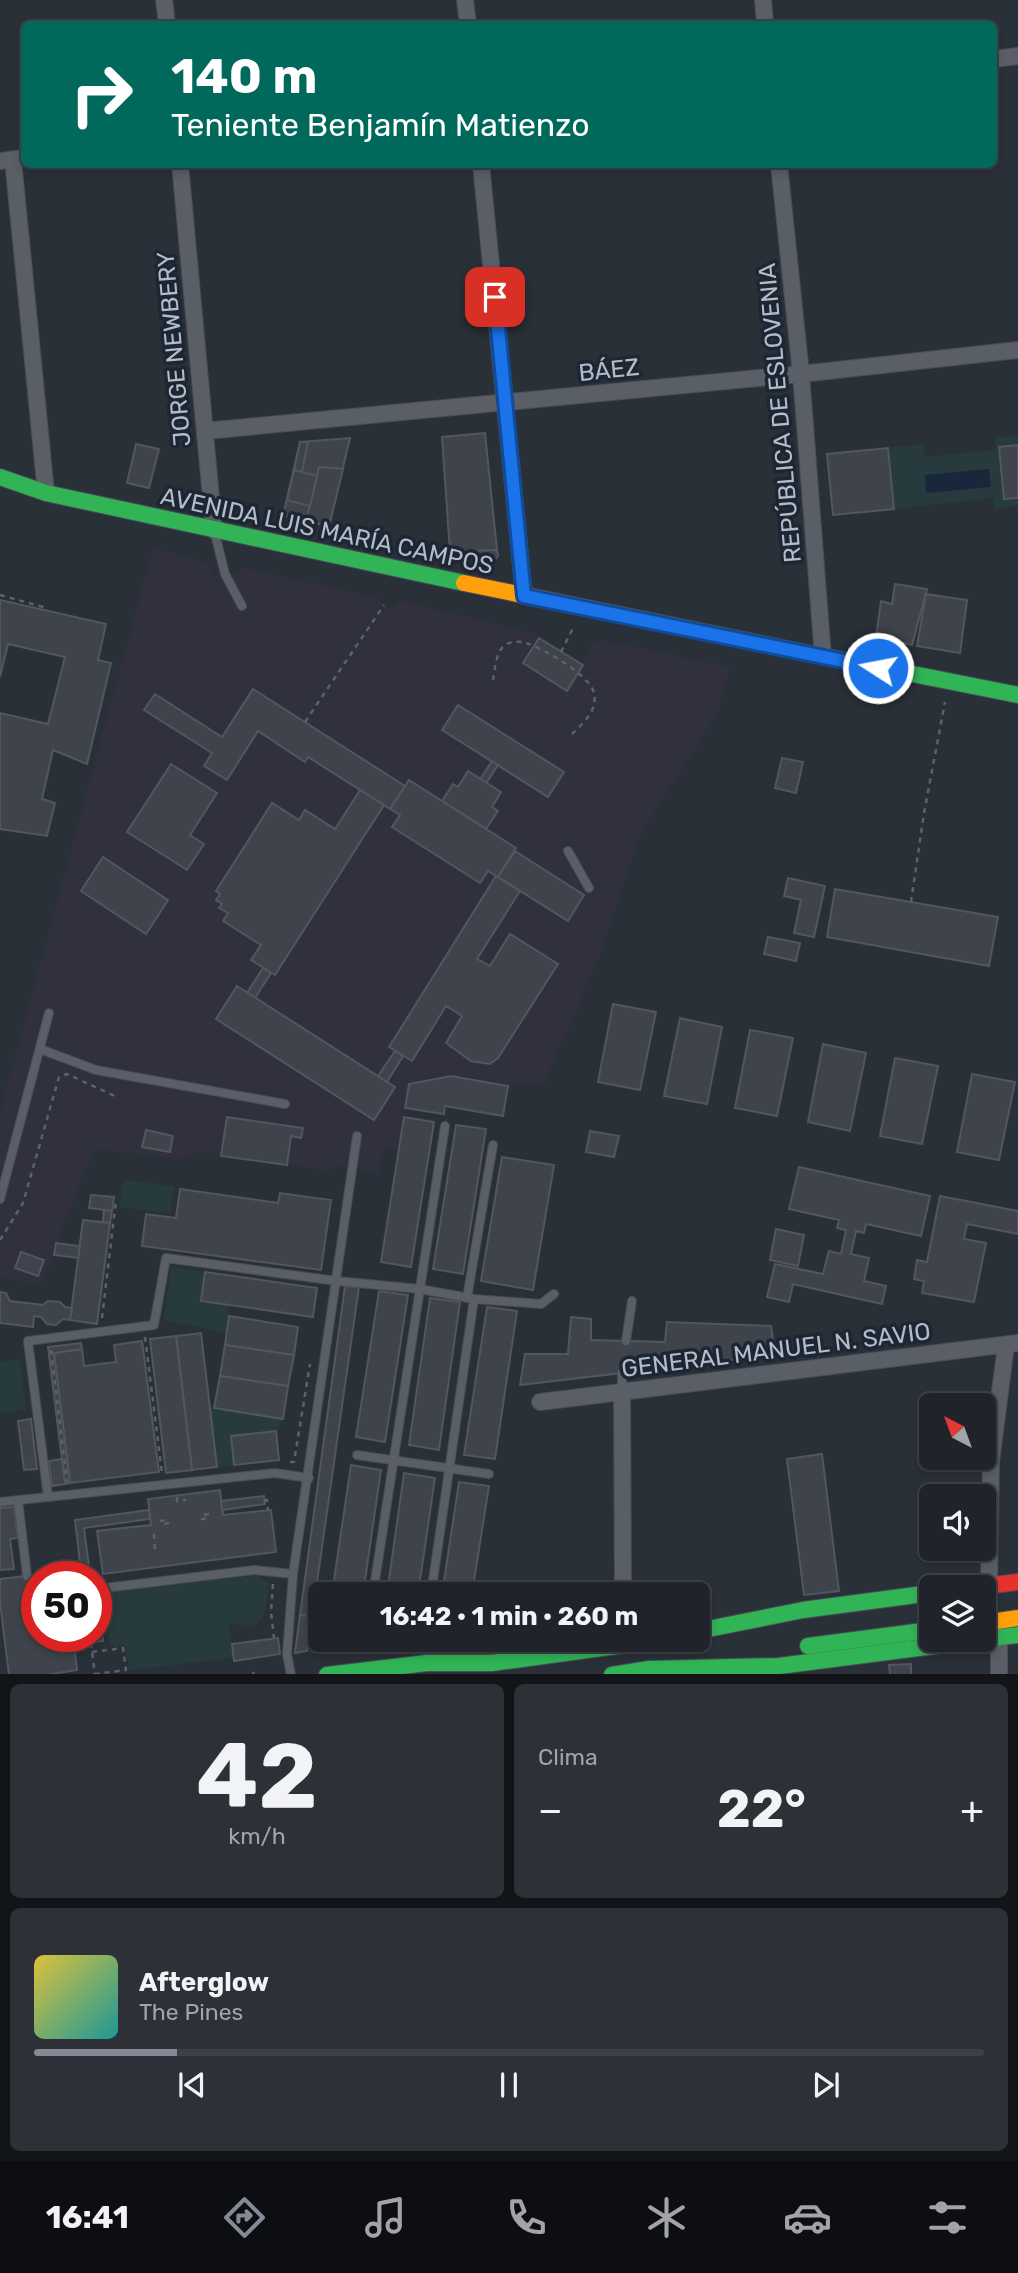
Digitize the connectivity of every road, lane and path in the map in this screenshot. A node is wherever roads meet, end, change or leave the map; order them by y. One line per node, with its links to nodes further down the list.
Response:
1 (164, 0): 4 (street)
2 (465, 0): 5 (street)
3 (763, 0): 6 (street)
4 (167, 21)
5 (467, 21)
6 (765, 21)
7 (1018, 56): 8 (street)
8 (997, 59)
9 (12, 160): 18 (street)
10 (180, 168): 16 (street, JORGE NEWBERY)
11 (481, 168): 15 (street)
12 (779, 168): 14 (street, REPÚBLICA DE ESLOVENIA)
13 (1018, 350): 14 (street, BÁEZ)
14 (801, 373): 15 (street, BÁEZ); 27 (street, REPÚBLICA DE ESLOVENIA)
15 (506, 402): 16 (street, BÁEZ); 21 (street)
16 (205, 431): 19 (street, JORGE NEWBERY)
17 (0, 477): 18 (main road, AVENIDA LUIS MARÍA CAMPOS)
18 (46, 493): 19 (main road, AVENIDA LUIS MARÍA CAMPOS)
19 (214, 530): 21 (main road, AVENIDA LUIS MARÍA CAMPOS); 23 (lane)
20 (0, 595): 24 (path)
21 (524, 596): 25 (main road, AVENIDA LUIS MARÍA CAMPOS)
22 (384, 604): 31 (path)
23 (243, 606)
24 (47, 608)
25 (583, 608): 26 (path); 27 (main road, AVENIDA LUIS MARÍA CAMPOS)
26 (561, 652)
27 (823, 657): 29 (main road, AVENIDA LUIS MARÍA CAMPOS)
28 (493, 680): 32 (path)
29 (947, 681): 30 (main road, AVENIDA LUIS MARÍA CAMPOS); 35 (path)
30 (1018, 695)
31 (305, 722)
32 (572, 734)
33 (568, 851): 34 (lane)
34 (589, 888)
35 (911, 902)
36 (49, 1013): 37 (lane)
37 (40, 1049): 39 (lane); 43 (lane)
38 (117, 1097): 45 (path)
39 (285, 1104)
40 (445, 1126): 47 (lane)
41 (357, 1136): 46 (lane)
42 (493, 1146): 49 (lane)
43 (0, 1199)
44 (116, 1200): 52 (path)
45 (0, 1240)
46 (337, 1281): 47 (lane); 51 (lane); 65 (lane)
47 (420, 1289): 49 (lane); 61 (lane)
48 (554, 1294): 49 (lane)
49 (471, 1299): 63 (lane)
50 (632, 1301): 53 (lane)
51 (143, 1327): 52 (lane); 67 (path)
52 (101, 1332): 68 (lane)
53 (626, 1341)
54 (1012, 1344): 58 (street, GENERAL MANUEL N. SAVIO); 78 (street)
55 (61, 1349): 66 (path)
56 (311, 1357): 62 (path)
57 (622, 1373): 58 (lane)
58 (622, 1391): 59 (street, GENERAL MANUEL N. SAVIO); 82 (street)
59 (540, 1402)
60 (357, 1455): 61 (lane)
61 (393, 1460): 63 (lane); 80 (lane)
62 (281, 1463)
63 (449, 1469): 64 (lane); 81 (lane)
64 (489, 1475)
65 (309, 1478): 67 (lane); 77 (lane)
66 (67, 1484)
67 (164, 1485): 68 (lane)
68 (48, 1497): 69 (lane)
69 (18, 1500): 71 (lane); 75 (lane)
70 (264, 1501): 72 (path)
71 (0, 1502)
72 (268, 1510)
73 (153, 1534): 74 (path)
74 (155, 1551)
75 (25, 1561)
76 (274, 1572): 77 (lane); 84 (lane); 95 (path)
77 (293, 1574): 107 (lane)
78 (985, 1575)
79 (1018, 1581): 83 (main road)
80 (375, 1582)
81 (433, 1582)
82 (623, 1582)
83 (996, 1585)
84 (112, 1587)
85 (919, 1595): 91 (main road)
86 (1018, 1598): 87 (main road)
87 (996, 1601)
88 (919, 1609): 92 (main road)
89 (1018, 1618): 90 (main road)
90 (996, 1621)
91 (710, 1630)
92 (710, 1632)
93 (919, 1632): 104 (main road)
94 (1018, 1635): 96 (main road)
95 (274, 1638)
96 (996, 1638)
97 (919, 1648): 104 (main road)
98 (112, 1649): 106 (path)
99 (92, 1652): 106 (path)
100 (558, 1652): 103 (main road)
101 (622, 1652): 110 (street)
102 (992, 1652): 111 (street)
103 (492, 1662): 105 (lane); 108 (main road); 109 (main road)
104 (649, 1669): 110 (main road)
105 (457, 1671)
106 (95, 1674)
107 (291, 1674)
108 (335, 1674)
109 (430, 1674)
110 (620, 1674)
111 (999, 1674)

